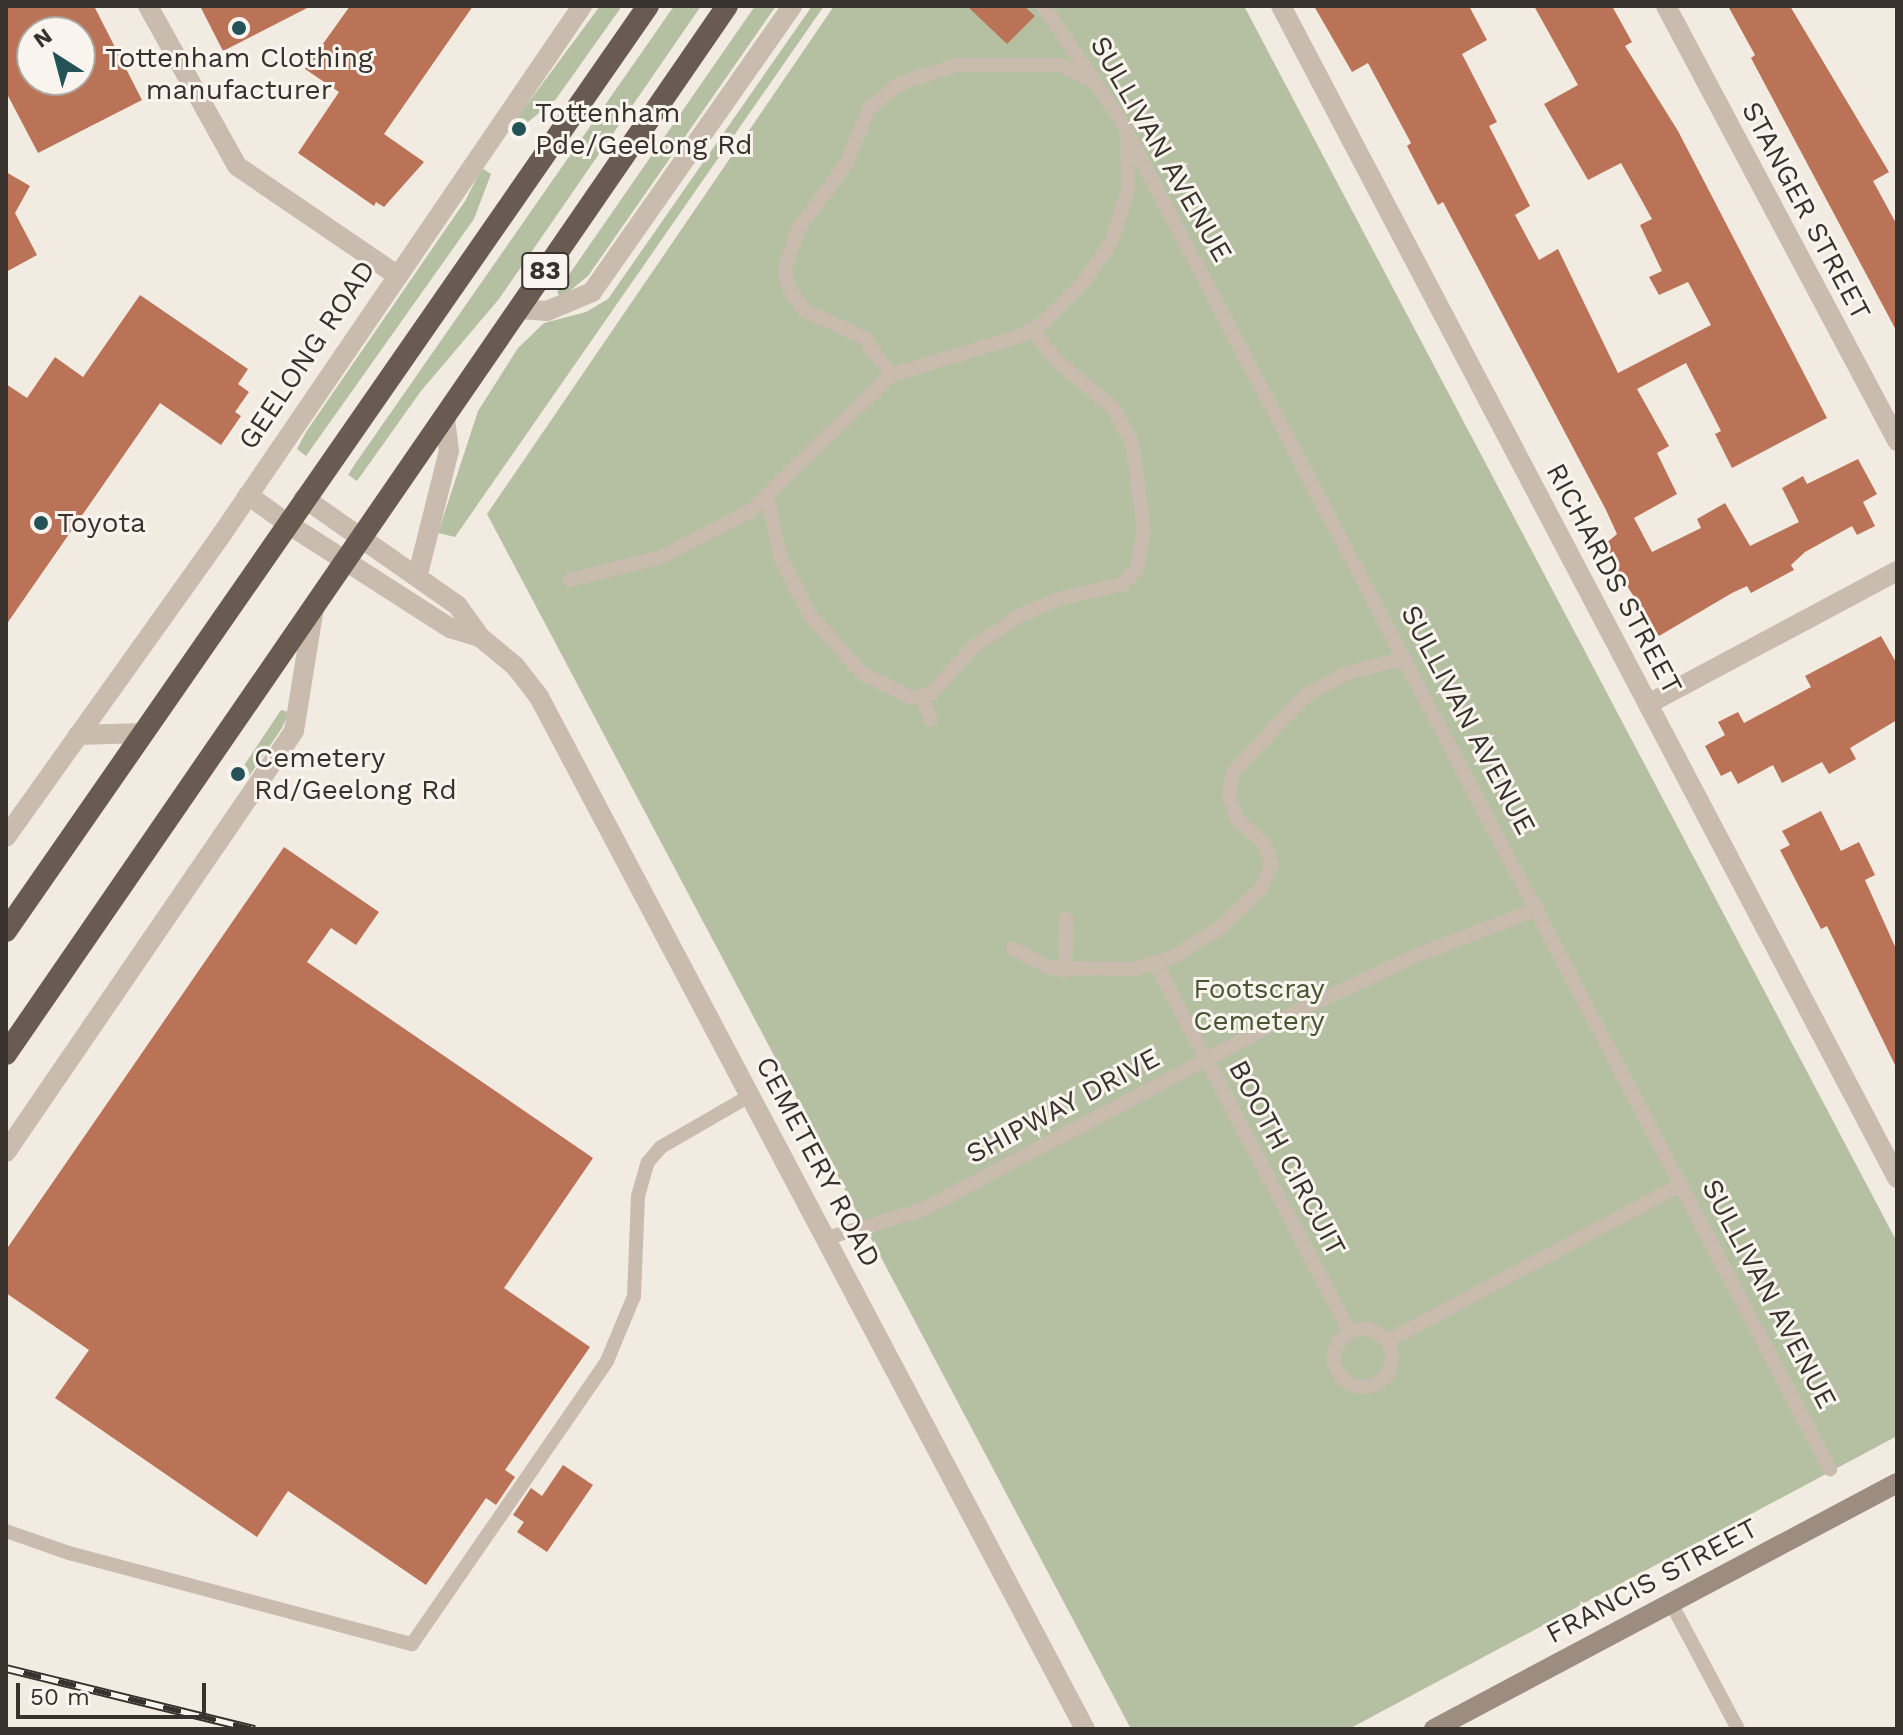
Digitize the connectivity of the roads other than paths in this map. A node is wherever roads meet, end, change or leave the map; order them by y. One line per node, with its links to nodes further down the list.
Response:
1 (148, 6): 11 (street)
2 (582, 6): 11 (street, GEELONG ROAD)
3 (648, 6): 18 (highway, 83)
4 (727, 6): 12 (highway, 83)
5 (792, 6): 12 (street)
6 (1043, 6): 9 (lane, SULLIVAN AVENUE)
7 (1281, 6): 30 (street, RICHARDS STREET)
8 (1666, 6): 16 (street, STANGER STREET)
9 (1106, 95): 10 (lane, SULLIVAN AVENUE); 14 (lane)
10 (1119, 117): 13 (lane); 28 (lane, SULLIVAN AVENUE)
11 (398, 276): 17 (street, GEELONG ROAD)
12 (519, 309): 15 (highway, 83)
13 (1032, 330): 14 (lane); 29 (lane)
14 (891, 375): 19 (lane)
15 (445, 416): 21 (highway, 83); 24 (street)
16 (1897, 441)
17 (248, 495): 20 (street, CEMETERY ROAD); 33 (street, GEELONG ROAD)
18 (304, 498): 20 (highway, 83); 21 (street, CEMETERY ROAD)
19 (768, 498): 25 (lane); 29 (lane)
20 (288, 524): 22 (street, CEMETERY ROAD); 32 (highway, 83)
21 (362, 536): 22 (highway, 83); 24 (street, CEMETERY ROAD)
22 (344, 564): 26 (highway, 83); 27 (street, CEMETERY ROAD)
23 (1897, 571): 30 (street)
24 (418, 574): 27 (street, CEMETERY ROAD)
25 (570, 580)
26 (314, 607): 41 (highway, 83); 44 (street)
27 (480, 637): 43 (street, CEMETERY ROAD)
28 (1405, 658): 35 (lane, SULLIVAN AVENUE); 39 (lane)
29 (923, 698): 31 (lane)
30 (1648, 704): 45 (street, RICHARDS STREET)
31 (931, 720)
32 (144, 733): 33 (street); 37 (highway, 83)
33 (78, 735): 34 (street, GEELONG ROAD)
34 (6, 837)
35 (1538, 909): 42 (lane, SHIPWAY DRIVE); 46 (lane, SULLIVAN AVENUE)
36 (1066, 919): 40 (lane)
37 (6, 931)
38 (1013, 948): 40 (lane)
39 (1156, 964): 40 (lane); 42 (lane, BOOTH CIRCUIT)
40 (1065, 971)
41 (6, 1054)
42 (1206, 1060): 47 (lane, SHIPWAY DRIVE); 48 (lane, BOOTH CIRCUIT)
43 (751, 1095): 47 (street, CEMETERY ROAD); 52 (lane)
44 (6, 1152)
45 (1897, 1178)
46 (1682, 1184): 49 (lane); 50 (lane, SULLIVAN AVENUE)
47 (827, 1238): 54 (street, CEMETERY ROAD)
48 (1350, 1332): 49 (lane); 49 (lane)
49 (1387, 1341)
50 (1830, 1469)
51 (1897, 1483): 53 (main road, FRANCIS STREET)
52 (6, 1531)
53 (1671, 1603): 55 (main road, FRANCIS STREET); 56 (lane)
54 (1085, 1729)
55 (1434, 1729)
56 (1738, 1729)

